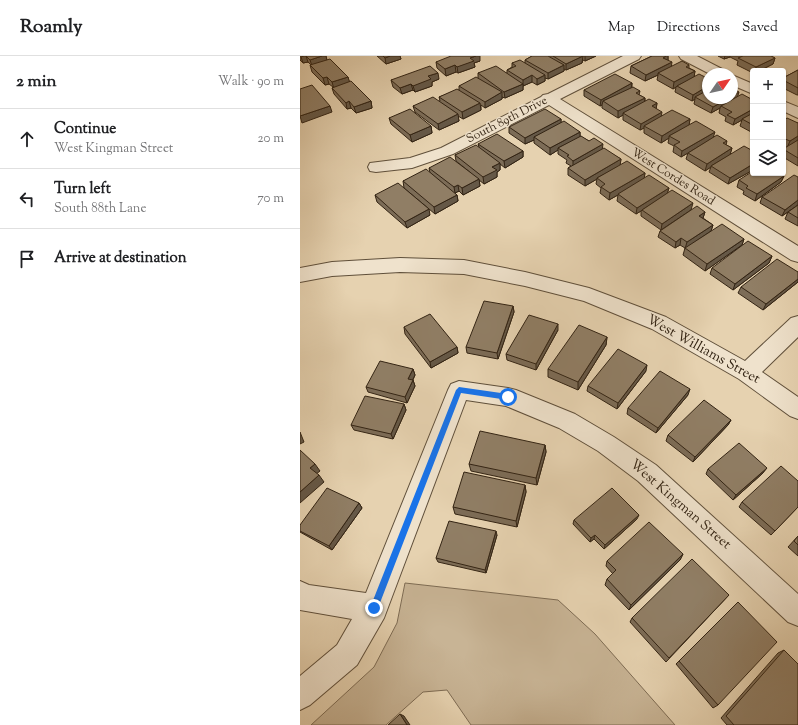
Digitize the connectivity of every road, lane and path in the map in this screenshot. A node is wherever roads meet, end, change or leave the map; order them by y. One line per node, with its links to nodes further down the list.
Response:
1 (634, 56): 6 (street, South 89th Drive)
2 (686, 56): 3 (street)
3 (709, 68)
4 (738, 82): 5 (street)
5 (750, 88)
6 (548, 98): 9 (street, South 89th Drive); 10 (street, West Cordes Road)
7 (786, 107): 8 (street)
8 (798, 113)
9 (376, 167)
10 (798, 255)
11 (300, 274): 13 (street, West Williams Street)
12 (798, 324): 13 (street)
13 (747, 373): 14 (street, West Williams Street)
14 (798, 409)
15 (300, 595): 16 (street)
16 (374, 608): 17 (street, West Kingman Street); 18 (street)
17 (798, 612)
18 (300, 695)

